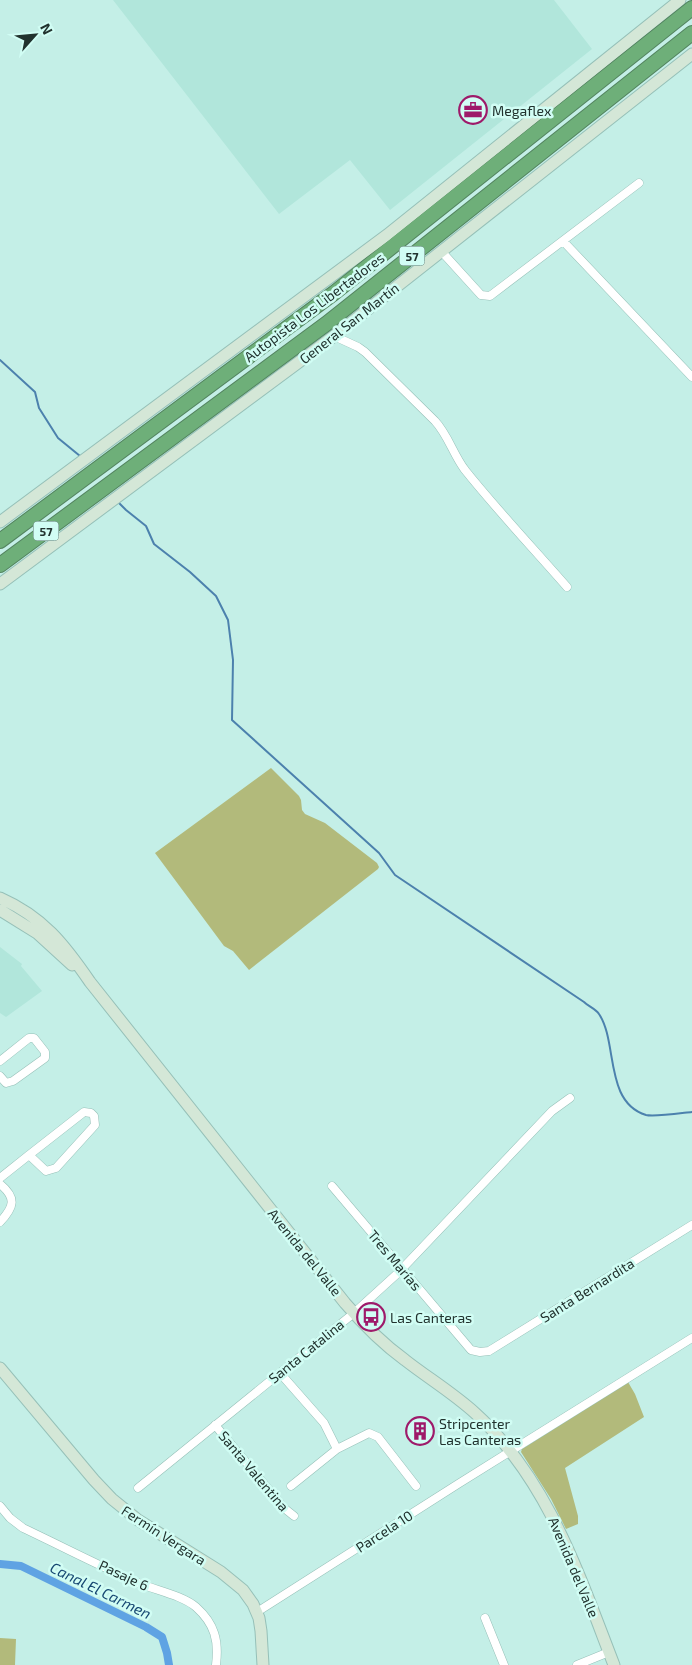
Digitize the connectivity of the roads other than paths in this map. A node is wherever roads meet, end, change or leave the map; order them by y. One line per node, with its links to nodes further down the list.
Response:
1 (680, 0): 10 (street)
2 (692, 8): 11 (highway, Autopista Los Libertadores / 57)
3 (692, 33): 12 (highway, Autopista Los Libertadores / 57)
4 (692, 54): 7 (street, General San Martín)
5 (640, 183): 6 (street)
6 (563, 242): 7 (street); 9 (street)
7 (442, 252): 8 (street, General San Martín)
8 (334, 336): 13 (street, General San Martín); 14 (street)
9 (692, 377)
10 (0, 522)
11 (0, 541)
12 (0, 565)
13 (0, 584)
14 (567, 587)
15 (0, 898): 17 (street, Avenida del Valle)
16 (0, 910): 17 (street, Avenida del Valle)
17 (90, 982): 28 (street, Avenida del Valle)
18 (0, 1061): 19 (street)
19 (0, 1076)
20 (570, 1098): 27 (street, Santa Catalina)
21 (29, 1155): 21 (street); 22 (street)
22 (0, 1178)
23 (0, 1184): 25 (street)
24 (332, 1186): 27 (street, Tres Marías)
25 (0, 1222)
26 (692, 1225): 30 (street, Santa Bernardita)
27 (402, 1269): 28 (street, Santa Catalina); 30 (street, Tres Marías)
28 (354, 1313): 32 (street, Santa Catalina); 35 (street, Avenida del Valle)
29 (692, 1338): 35 (street, Parcela 10)
30 (480, 1352)
31 (0, 1368): 41 (street, Fermín Vergara)
32 (280, 1373): 33 (street, Santa Catalina); 34 (street)
33 (215, 1425): 38 (street, Santa Catalina); 40 (street, Santa Valentina)
34 (337, 1449): 36 (street); 37 (street)
35 (511, 1451): 41 (street, Parcela 10); 43 (street, Avenida del Valle)
36 (291, 1486)
37 (416, 1486)
38 (138, 1488)
39 (0, 1506): 44 (street, Pasaje 6)
40 (294, 1516)
41 (257, 1612): 45 (street, Fermín Vergara)
42 (485, 1618): 46 (street)
43 (609, 1652): 47 (street); 48 (street, Avenida del Valle)
44 (216, 1665)
45 (263, 1665)
46 (504, 1665)
47 (577, 1665)
48 (614, 1665)

